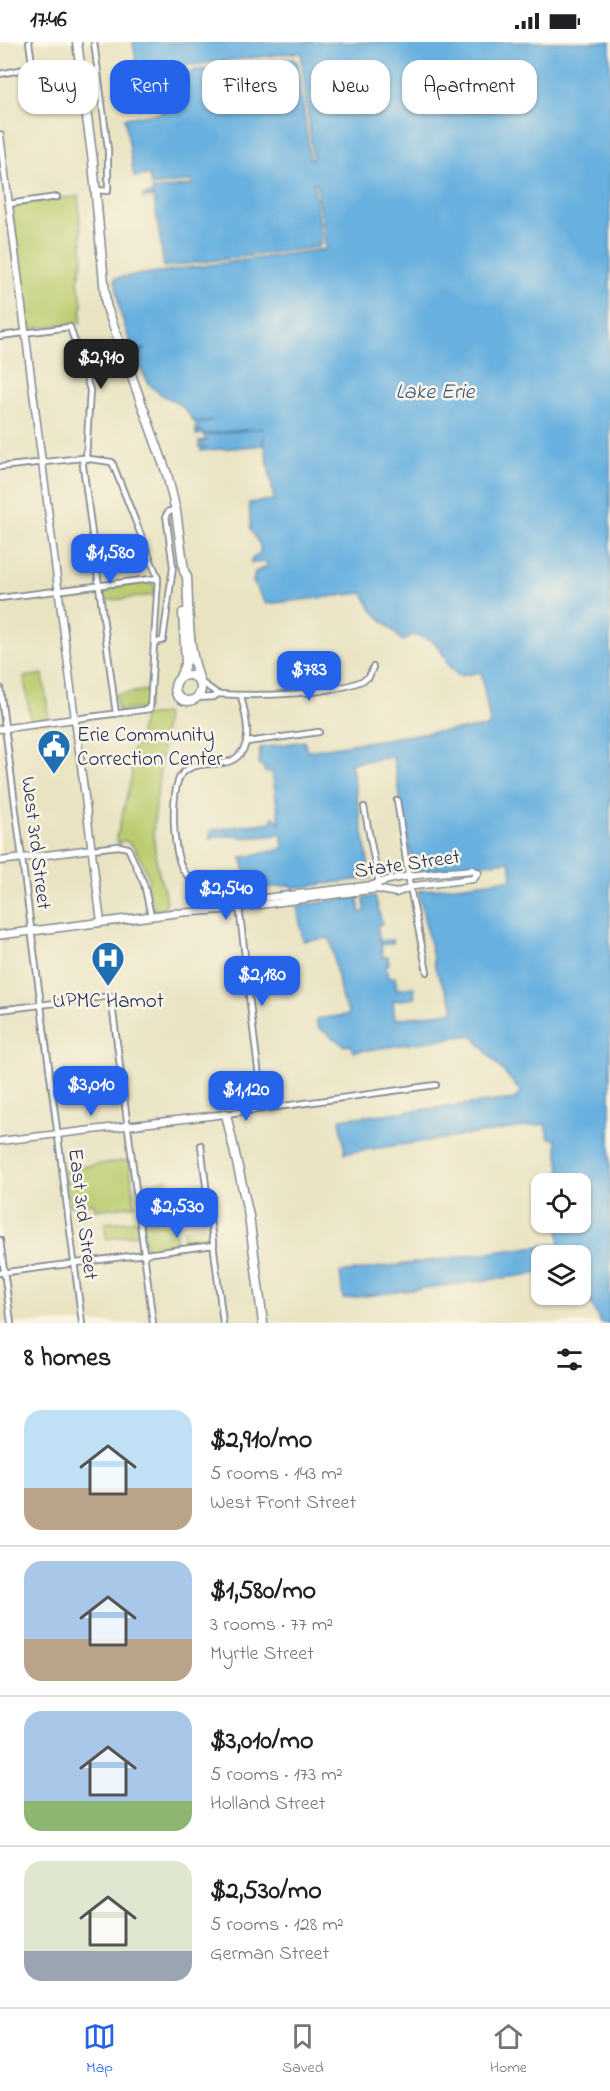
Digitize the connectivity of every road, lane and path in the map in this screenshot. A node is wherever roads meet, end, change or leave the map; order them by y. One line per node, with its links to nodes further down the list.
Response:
1 (29, 42): 4 (street)
2 (77, 42): 6 (highway)
3 (93, 42): 6 (street)
4 (0, 74)
5 (0, 135): 8 (street)
6 (96, 190): 15 (highway)
7 (57, 197): 8 (street)
8 (9, 204): 9 (street); 10 (street)
9 (0, 205)
10 (25, 333): 11 (street); 12 (street); 13 (street)
11 (0, 336)
12 (84, 458): 13 (street); 17 (street); 18 (street)
13 (41, 462): 14 (street); 19 (street)
14 (0, 467)
15 (176, 511): 16 (highway); 21 (street)
16 (184, 571): 23 (highway); 24 (highway)
17 (158, 578): 18 (street); 21 (street)
18 (99, 585): 19 (street); 29 (street)
19 (58, 590): 20 (street); 30 (street)
20 (0, 598)
21 (155, 643): 29 (street)
22 (373, 667): 27 (street)
23 (180, 677): 24 (highway); 28 (highway)
24 (200, 682): 26 (street); 28 (highway)
25 (0, 688): 31 (street, West 3rd Street)
26 (218, 694): 27 (street); 28 (street)
27 (241, 695): 33 (street)
28 (198, 698)
29 (116, 714): 30 (street)
30 (75, 719): 31 (street); 36 (street)
31 (3, 729): 37 (street, West 3rd Street)
32 (319, 732): 33 (street)
33 (247, 742): 41 (street)
34 (397, 800): 39 (street)
35 (364, 807): 40 (street)
36 (92, 849): 37 (street); 48 (street); 49 (street)
37 (22, 858): 38 (street); 50 (street, West 3rd Street)
38 (0, 861)
39 (409, 878): 40 (street, State Street); 42 (street); 42 (street, State Street)
40 (378, 883): 43 (street); 45 (street, State Street)
41 (226, 885): 44 (street); 45 (street)
42 (410, 887): 43 (street, State Street); 52 (street)
43 (380, 891): 45 (street, State Street)
44 (222, 903): 45 (street, State Street); 46 (street, State Street)
45 (239, 905): 46 (street, State Street); 56 (street)
46 (211, 909): 47 (street, State Street)
47 (176, 913): 48 (main road, State Street)
48 (151, 916): 49 (main road, State Street)
49 (101, 922): 50 (main road, State Street)
50 (31, 931): 51 (main road, State Street); 53 (street, East 3rd Street)
51 (0, 935)
52 (427, 972)
53 (41, 1005): 54 (street); 58 (street); 59 (street, East 3rd Street)
54 (0, 1010)
55 (436, 1085): 56 (street)
56 (263, 1109): 57 (street)
57 (226, 1114): 58 (street); 71 (highway)
58 (128, 1125): 59 (street); 64 (street)
59 (57, 1134): 60 (street); 65 (street, East 3rd Street)
60 (0, 1141)
61 (201, 1145): 63 (street)
62 (0, 1240): 66 (street)
63 (214, 1245): 64 (street); 70 (street)
64 (144, 1254): 65 (street); 69 (street)
65 (74, 1263): 66 (street); 68 (street, East 3rd Street)
66 (2, 1272): 67 (street)
67 (11, 1323)
68 (82, 1323)
69 (153, 1323)
70 (223, 1323)
71 (263, 1323)

